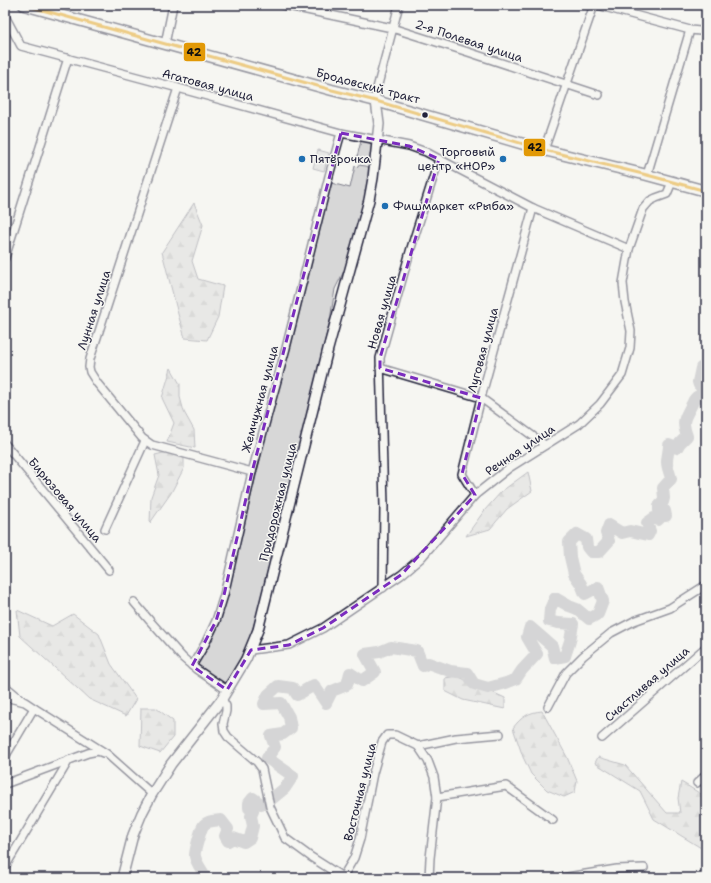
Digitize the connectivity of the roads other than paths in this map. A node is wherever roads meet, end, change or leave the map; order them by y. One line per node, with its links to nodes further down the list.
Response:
1 (24, 5): 11 (main road, Бродовский тракт)
2 (173, 5): 11 (street)
3 (283, 5): 8 (street, 2-я Полевая улица)
4 (399, 5): 8 (street)
5 (594, 5): 13 (street)
6 (598, 5): 10 (street)
7 (5, 16): 12 (street, Агатовая улица)
8 (392, 28): 13 (street, 2-я Полевая улица); 16 (street)
9 (706, 29): 10 (street)
10 (690, 30): 21 (street)
11 (165, 44): 16 (main road, Бродовский тракт)
12 (68, 58): 14 (street, Агатовая улица); 26 (street)
13 (566, 84): 15 (street, 2-я Полевая улица); 19 (street)
14 (178, 88): 17 (street, Агатовая улица); 29 (street, Лунная улица)
15 (599, 95)
16 (376, 101): 18 (street, Придорожная улица); 19 (main road, Бродовский тракт)
17 (341, 133): 18 (street, Агатовая улица); 32 (street, Жемчужная улица)
18 (378, 140): 20 (street); 40 (street, Придорожная улица)
19 (544, 150): 21 (main road, Бродовский тракт)
20 (439, 159): 24 (street); 27 (street, Новая улица)
21 (647, 175): 22 (main road, Бродовский тракт)
22 (672, 182): 23 (main road, Бродовский тракт); 25 (street, Речная улица)
23 (706, 191)
24 (533, 208): 25 (street); 28 (street, Луговая улица)
25 (629, 249): 31 (street, Речная улица)
26 (5, 258)
27 (380, 368): 28 (street); 37 (street, Новая улица)
28 (481, 398): 31 (street); 33 (street, Луговая улица)
29 (146, 441): 32 (street, Лунная улица); 34 (street)
30 (5, 444): 35 (street, Бирюзовая улица)
31 (545, 446): 33 (street, Речная улица)
32 (252, 472): 41 (street, Жемчужная улица)
33 (475, 495): 37 (street, Речная улица)
34 (104, 528)
35 (109, 570)
36 (706, 585): 47 (street)
37 (384, 588): 40 (street, Речная улица)
38 (134, 602): 41 (street)
39 (706, 647): 50 (street, Счастливая улица)
40 (251, 650): 43 (street, Придорожная улица)
41 (192, 666): 43 (street)
42 (5, 686): 46 (street)
43 (227, 690): 45 (street, Придорожная улица)
44 (5, 698): 46 (street)
45 (222, 699): 58 (street, Придорожная улица); 64 (street)
46 (25, 702): 48 (street)
47 (548, 706)
48 (34, 708): 52 (street); 53 (street)
49 (500, 734): 51 (street)
50 (602, 738)
51 (418, 746): 59 (street); 64 (street, Восточная улица)
52 (107, 754): 54 (street); 58 (street)
53 (5, 757)
54 (70, 760): 57 (street); 61 (street)
55 (706, 775): 56 (street)
56 (697, 783)
57 (5, 784)
58 (152, 794): 63 (street, Придорожная улица)
59 (437, 797): 60 (street); 65 (street)
60 (553, 820)
61 (5, 868)
62 (644, 868): 66 (street)
63 (122, 878)
64 (343, 878)
65 (429, 878)
66 (561, 878)

